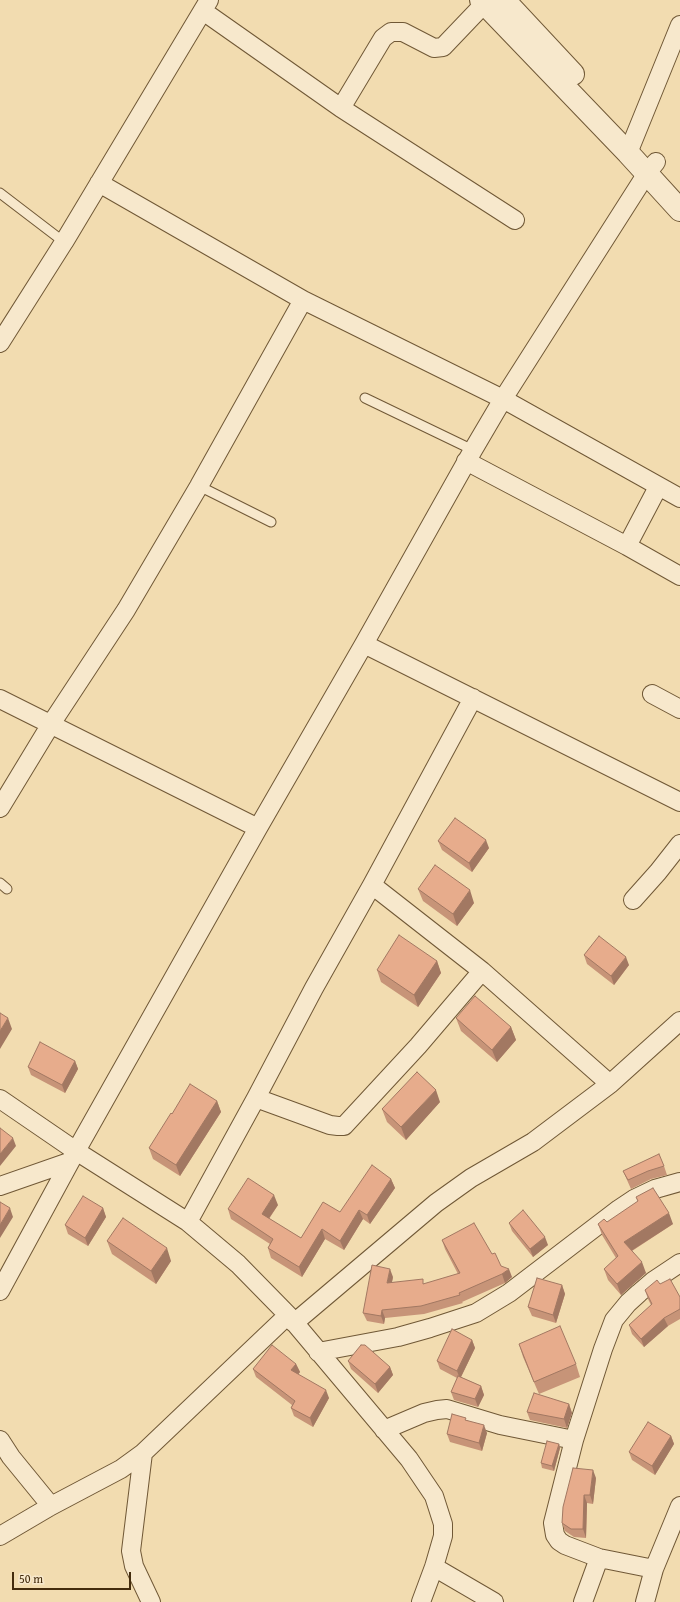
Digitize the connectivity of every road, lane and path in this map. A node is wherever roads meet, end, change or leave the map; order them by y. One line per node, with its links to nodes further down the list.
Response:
1 (490, 1): 4 (street); 5 (street)
2 (206, 6): 4 (street); 7 (street)
3 (680, 25): 5 (street)
4 (341, 108): 11 (street)
5 (631, 146): 6 (street)
6 (652, 167): 8 (street); 10 (street); 16 (street)
7 (99, 183): 12 (street); 13 (street)
8 (680, 188)
9 (0, 193): 12 (lane)
10 (680, 210)
11 (515, 220)
12 (64, 242): 14 (street)
13 (303, 300): 16 (street); 18 (street)
14 (0, 343)
15 (365, 398): 17 (lane)
16 (503, 399): 17 (street); 19 (street)
17 (469, 456): 22 (street); 24 (street)
18 (199, 486): 21 (lane); 29 (street)
19 (658, 487): 20 (street); 22 (street)
20 (680, 498)
21 (271, 522)
22 (627, 546): 23 (street)
23 (680, 576)
24 (364, 644): 26 (street); 32 (street)
25 (652, 694): 28 (street)
26 (473, 698): 30 (street); 34 (street)
27 (0, 699): 29 (street)
28 (680, 709)
29 (51, 724): 31 (street); 32 (street)
30 (680, 802)
31 (0, 808)
32 (258, 828): 41 (street)
33 (680, 844): 35 (street)
34 (372, 885): 36 (street); 39 (street)
35 (633, 900)
36 (482, 971): 38 (street); 39 (street)
37 (680, 1021): 38 (street)
38 (610, 1084): 47 (street)
39 (256, 1098): 44 (street)
40 (0, 1099): 41 (street)
41 (72, 1157): 43 (street); 44 (street); 46 (street)
42 (680, 1182): 48 (street)
43 (0, 1186)
44 (188, 1222): 47 (street)
45 (680, 1263): 51 (street)
46 (0, 1291)
47 (291, 1319): 48 (street); 52 (street)
48 (318, 1352): 49 (street)
49 (384, 1430): 51 (street); 58 (street)
50 (0, 1440): 53 (street)
51 (574, 1440): 57 (street)
52 (142, 1453): 53 (street); 60 (street)
53 (51, 1506): 55 (street)
54 (680, 1506): 56 (street)
55 (0, 1536)
56 (673, 1546): 59 (street)
57 (599, 1558): 59 (street); 63 (street)
58 (434, 1567): 61 (street); 62 (street)
59 (654, 1569): 64 (street)
60 (151, 1602)
61 (421, 1602)
62 (494, 1602)
63 (583, 1602)
64 (645, 1602)

